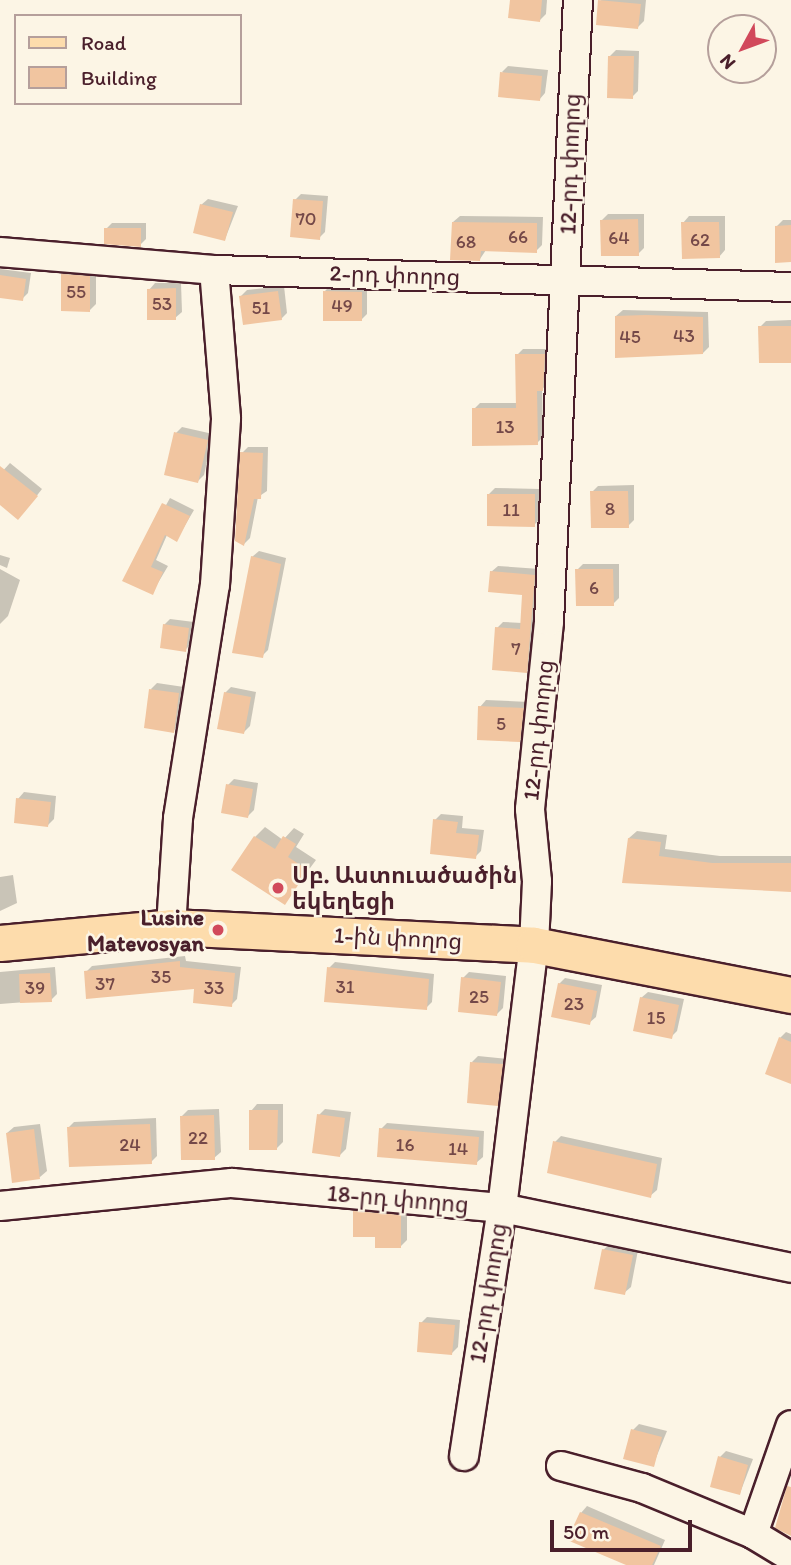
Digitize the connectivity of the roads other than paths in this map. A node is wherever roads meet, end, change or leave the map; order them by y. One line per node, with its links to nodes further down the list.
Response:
1 (578, 0): 4 (street, 12-րդ փողոց)
2 (0, 252): 3 (street, 2-րդ փողոց)
3 (214, 270): 4 (street, 2-րդ փողոց); 6 (street)
4 (565, 280): 5 (street, 2-րդ փողոց); 8 (street, 12-րդ փողոց)
5 (791, 287)
6 (171, 927): 7 (main road, 1-ին փողոց); 8 (main road, 1-ին փողոց)
7 (0, 943)
8 (534, 945): 9 (main road, 1-ին փողոց); 11 (street, 12-րդ փողոց)
9 (791, 995)
10 (0, 1206): 11 (street, 18-րդ փողոց)
11 (502, 1208): 12 (street, 18-րդ փողոց); 14 (street, 12-րդ փողոց)
12 (791, 1268)
13 (791, 1425): 16 (street)
14 (464, 1456)
15 (561, 1466): 16 (street)
16 (753, 1534): 17 (street)
17 (791, 1557)

